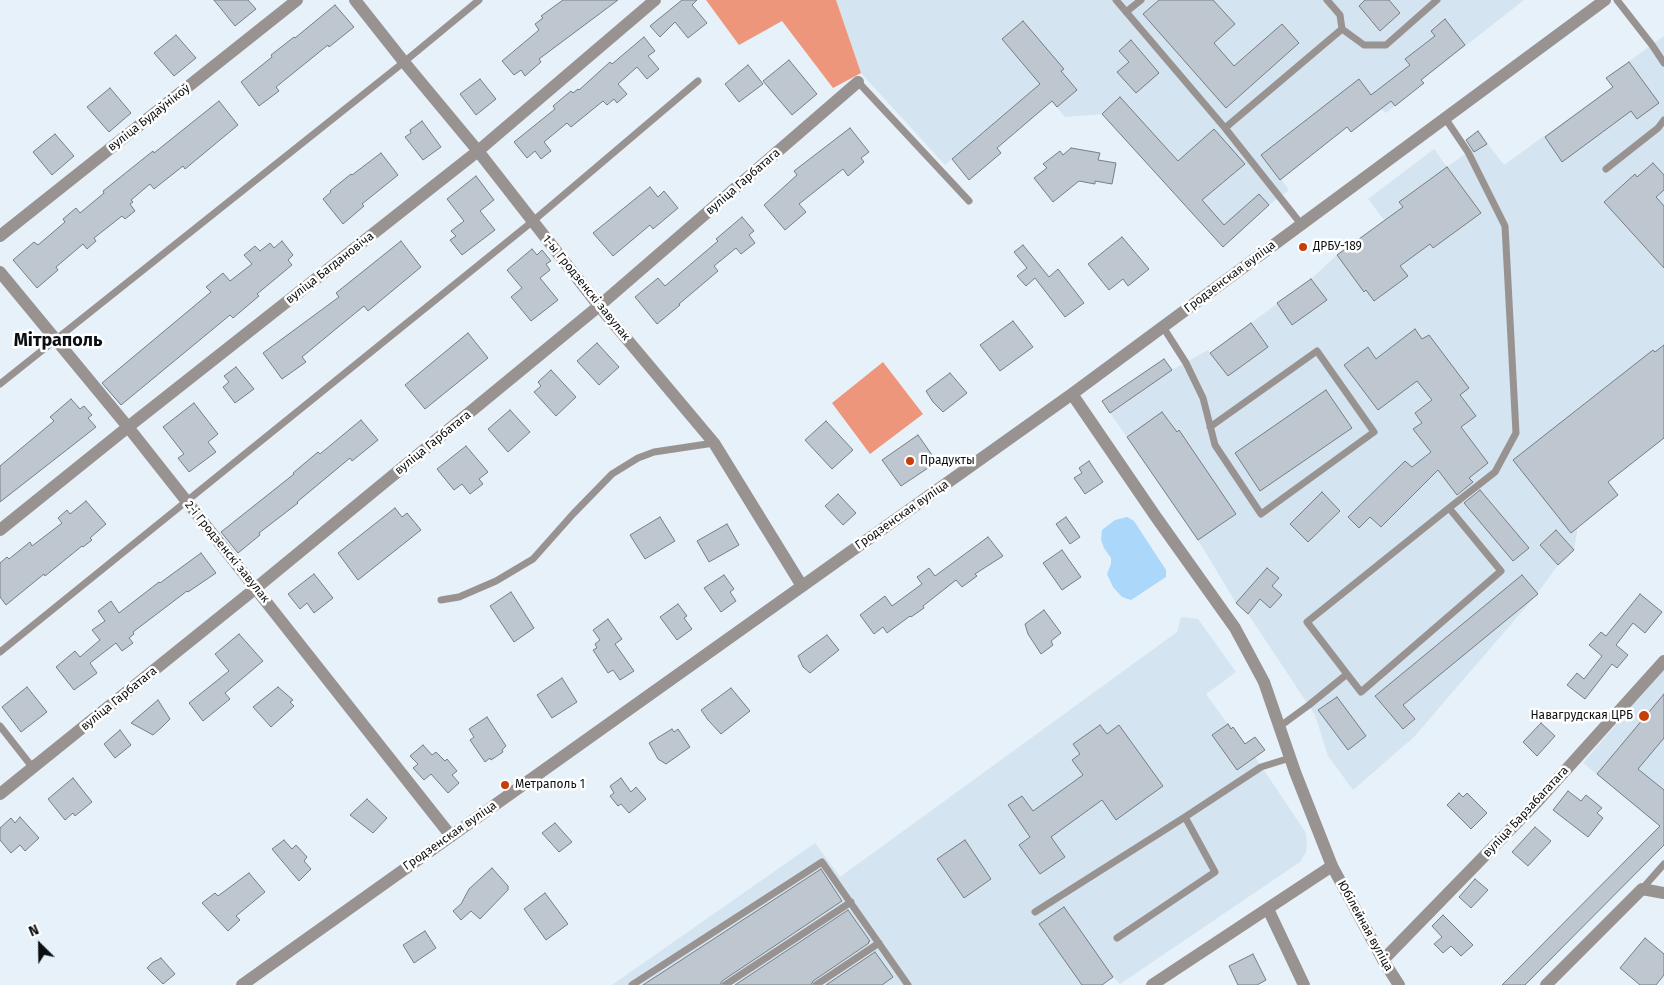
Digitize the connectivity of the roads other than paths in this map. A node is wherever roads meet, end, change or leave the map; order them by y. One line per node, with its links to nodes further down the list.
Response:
1 (297, 0): 25 (street, вуліца Будаўнікоў)
2 (355, 0): 13 (street, 1-ы Гродзенскі завулак)
3 (479, 0): 13 (lane)
4 (655, 0): 20 (street, вуліца Багдановіча)
5 (1116, 0): 11 (lane)
6 (1141, 0): 11 (lane)
7 (1327, 0): 12 (lane)
8 (1437, 0): 12 (lane)
9 (1605, 0): 17 (street, Гродзенская вуліца)
10 (1617, 0): 14 (lane)
11 (1126, 12): 19 (lane)
12 (1342, 29): 19 (lane)
13 (404, 62): 20 (street, 1-ы Гродзенскі завулак); 29 (lane)
14 (1664, 63)
15 (698, 81): 23 (lane)
16 (858, 82): 22 (lane); 27 (street, вуліца Гарбатага)
17 (1445, 118): 24 (street, Гродзенская вуліца); 36 (lane)
18 (1664, 120): 21 (lane)
19 (1225, 128): 24 (lane)
20 (478, 151): 23 (street, 1-ы Гродзенскі завулак); 32 (street, вуліца Багдановіча)
21 (1606, 169)
22 (969, 201)
23 (533, 221): 27 (street, 1-ы Гродзенскі завулак); 35 (lane)
24 (1301, 224): 28 (street, Гродзенская вуліца)
25 (0, 236)
26 (0, 272): 29 (street, 2-і Гродзенскі завулак)
27 (599, 306): 34 (street, 1-ы Гродзенскі завулак); 39 (street, вуліца Гарбатага)
28 (1163, 327): 31 (street, Гродзенская вуліца); 33 (lane)
29 (55, 340): 30 (lane); 32 (street, 2-і Гродзенскі завулак)
30 (0, 384)
31 (1072, 394): 38 (street, Гродзенская вуліца); 45 (street, Юбілейная вуліца)
32 (128, 427): 35 (street, 2-і Гродзенскі завулак); 37 (street, вуліца Багдановіча)
33 (1210, 427): 33 (lane)
34 (714, 443): 38 (street, 1-ы Гродзенскі завулак); 40 (lane)
35 (186, 500): 39 (street, 2-і Гродзенскі завулак); 41 (lane)
36 (1449, 508): 43 (lane); 43 (lane)
37 (0, 530)
38 (802, 586): 50 (street, Гродзенская вуліца)
39 (256, 588): 47 (street, вуліца Гарбатага); 50 (street, 2-і Гродзенскі завулак)
40 (441, 600)
41 (0, 652)
42 (1664, 660): 60 (street, вуліца Барзабагатага)
43 (1347, 674): 45 (lane)
44 (0, 726): 47 (lane)
45 (1279, 726): 46 (street, Юбілейная вуліца)
46 (1290, 758): 49 (lane); 52 (street, Юбілейная вуліца)
47 (33, 768): 48 (street, вуліца Гарбатага)
48 (0, 794)
49 (1184, 817): 57 (lane); 58 (lane)
50 (451, 836): 62 (street, Гродзенская вуліца)
51 (1664, 864): 53 (lane)
52 (1332, 866): 56 (street); 60 (street, Юбілейная вуліца)
53 (1642, 889): 54 (street); 69 (street)
54 (1664, 893)
55 (850, 902): 59 (lane); 63 (lane); 64 (lane)
56 (1268, 909): 66 (street); 67 (street)
57 (1035, 912)
58 (1117, 938)
59 (879, 943): 61 (lane); 65 (lane)
60 (1383, 960): 68 (street, Юбілейная вуліца)
61 (905, 984)
62 (242, 985)
63 (632, 985)
64 (725, 985)
65 (816, 985)
66 (1152, 985)
67 (1304, 985)
68 (1399, 985)
69 (1546, 985)

